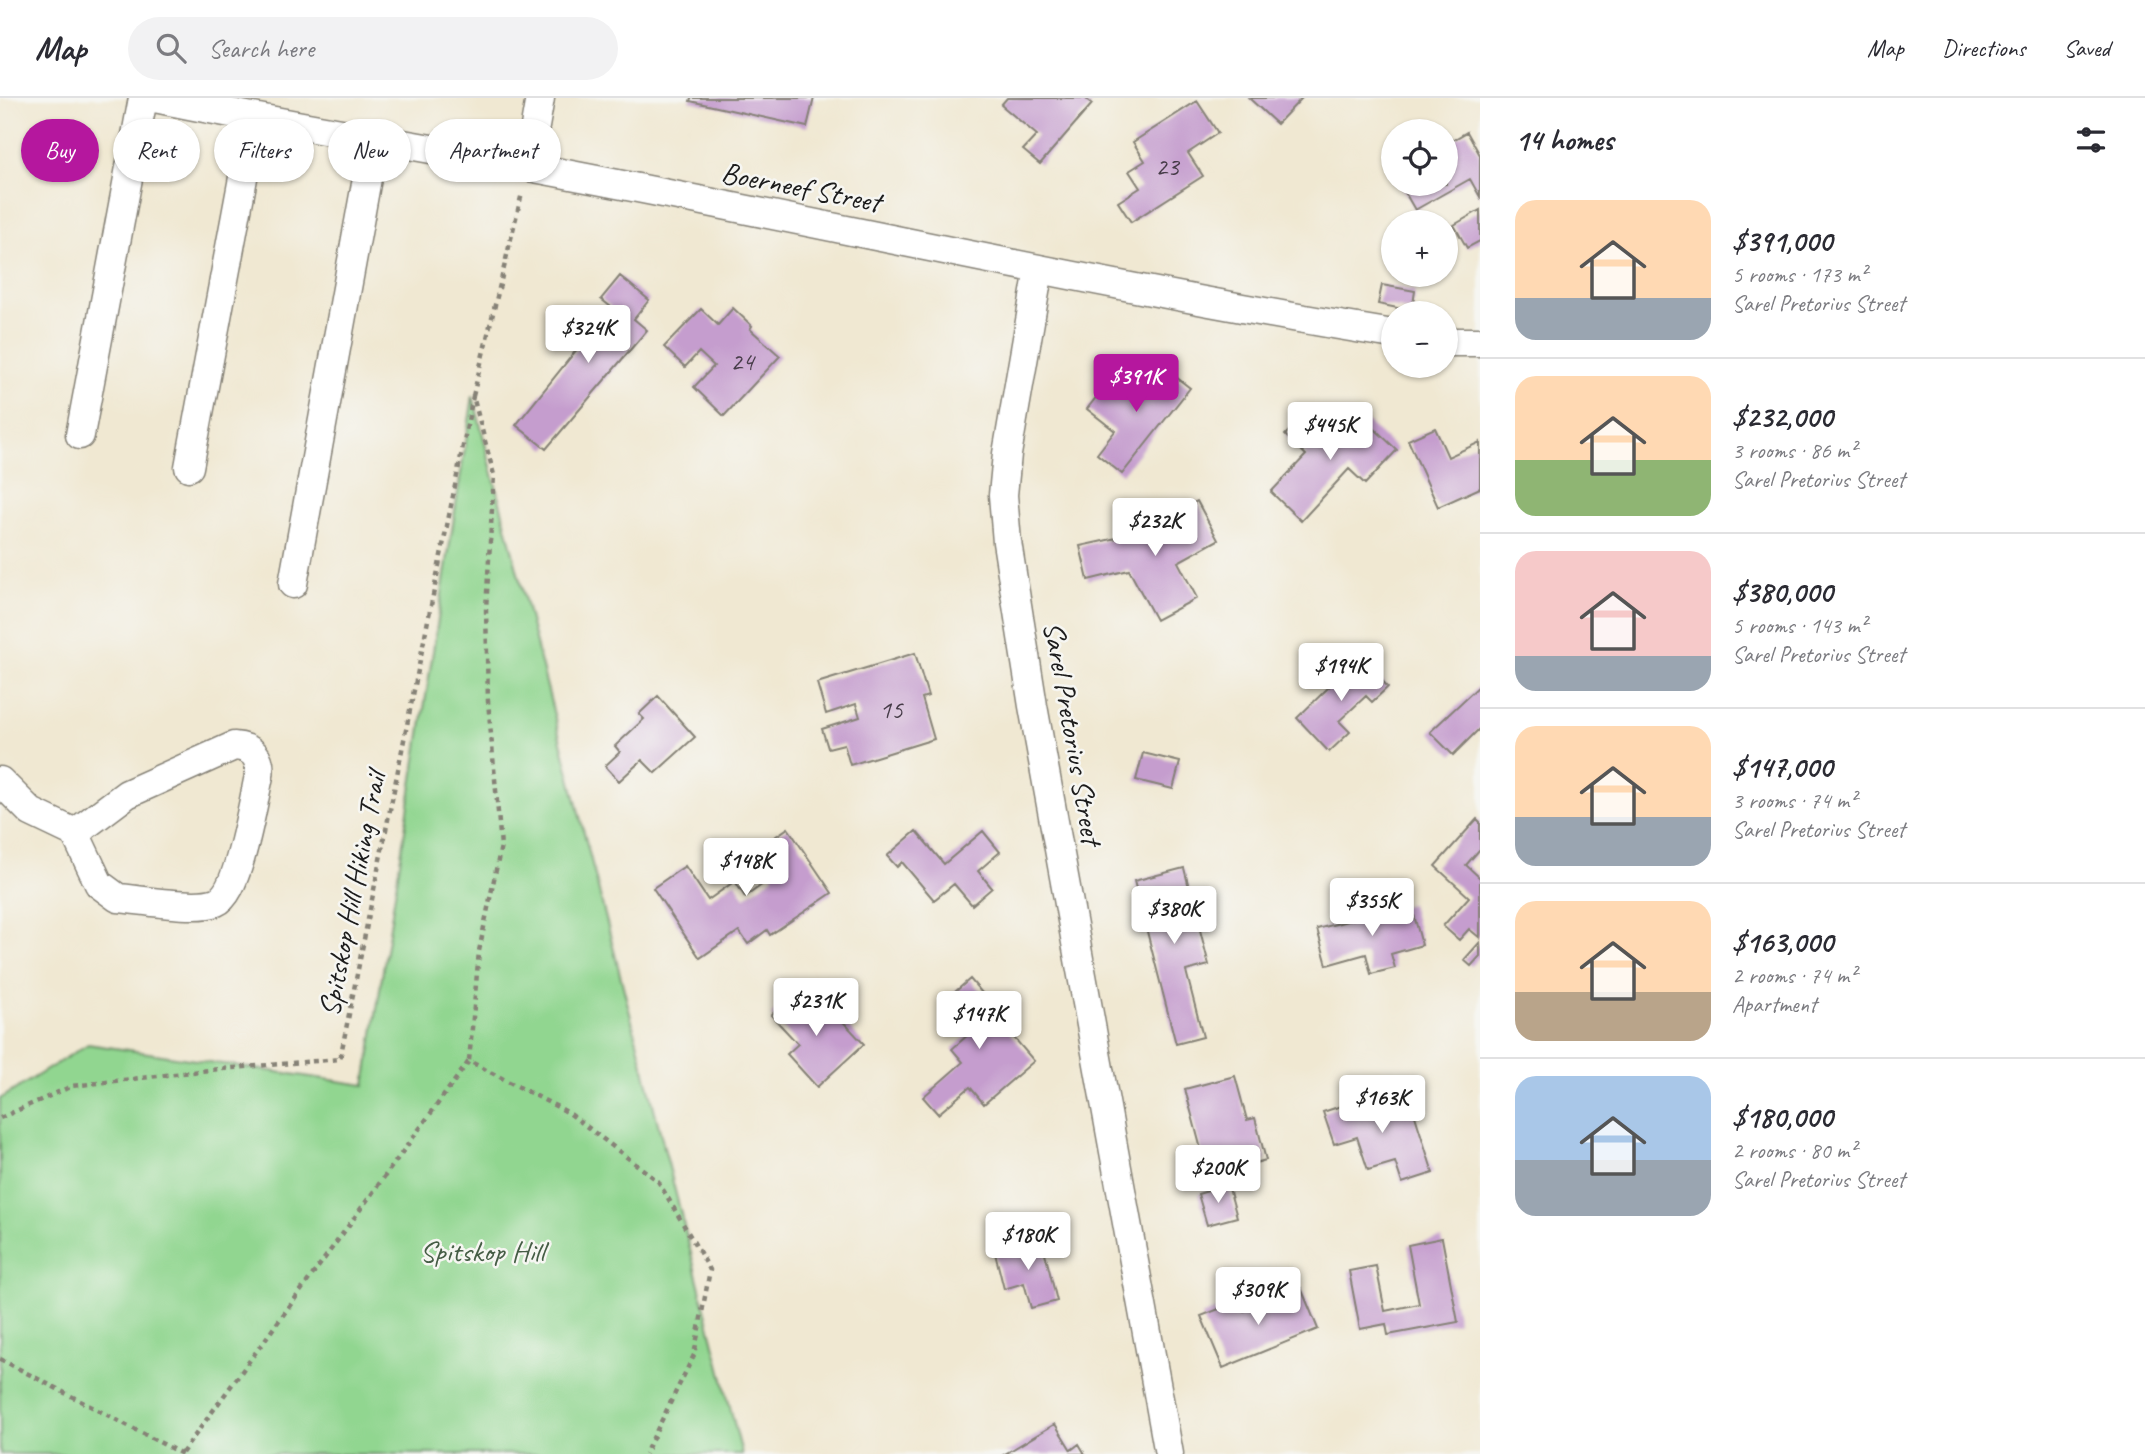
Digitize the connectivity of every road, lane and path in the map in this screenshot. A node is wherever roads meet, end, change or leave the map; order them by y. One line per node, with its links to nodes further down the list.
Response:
1 (143, 98): 15 (street)
2 (155, 98): 4 (street, Boerneef Street)
3 (540, 98): 5 (street)
4 (254, 119)
5 (536, 119)
6 (561, 173): 10 (street, Boerneef Street)
7 (242, 182): 16 (street)
8 (366, 182): 17 (street)
9 (524, 182): 14 (path, Spitskop Hill Hiking Trail)
10 (1039, 269): 11 (street, Boerneef Street); 25 (street, Sarel Pretorius Street)
11 (1381, 332)
12 (1458, 342): 13 (street)
13 (1480, 342)
14 (473, 396): 20 (path, Spitskop Hill Hiking Trail); 21 (path, Spitskop Hill Hiking Trail)
15 (80, 435)
16 (189, 467)
17 (293, 584)
18 (0, 781): 19 (street)
19 (75, 833): 19 (street)
20 (469, 1061): 23 (path); 24 (path)
21 (0, 1118)
22 (0, 1359): 23 (path)
23 (182, 1454)
24 (645, 1454)
25 (1169, 1454)

